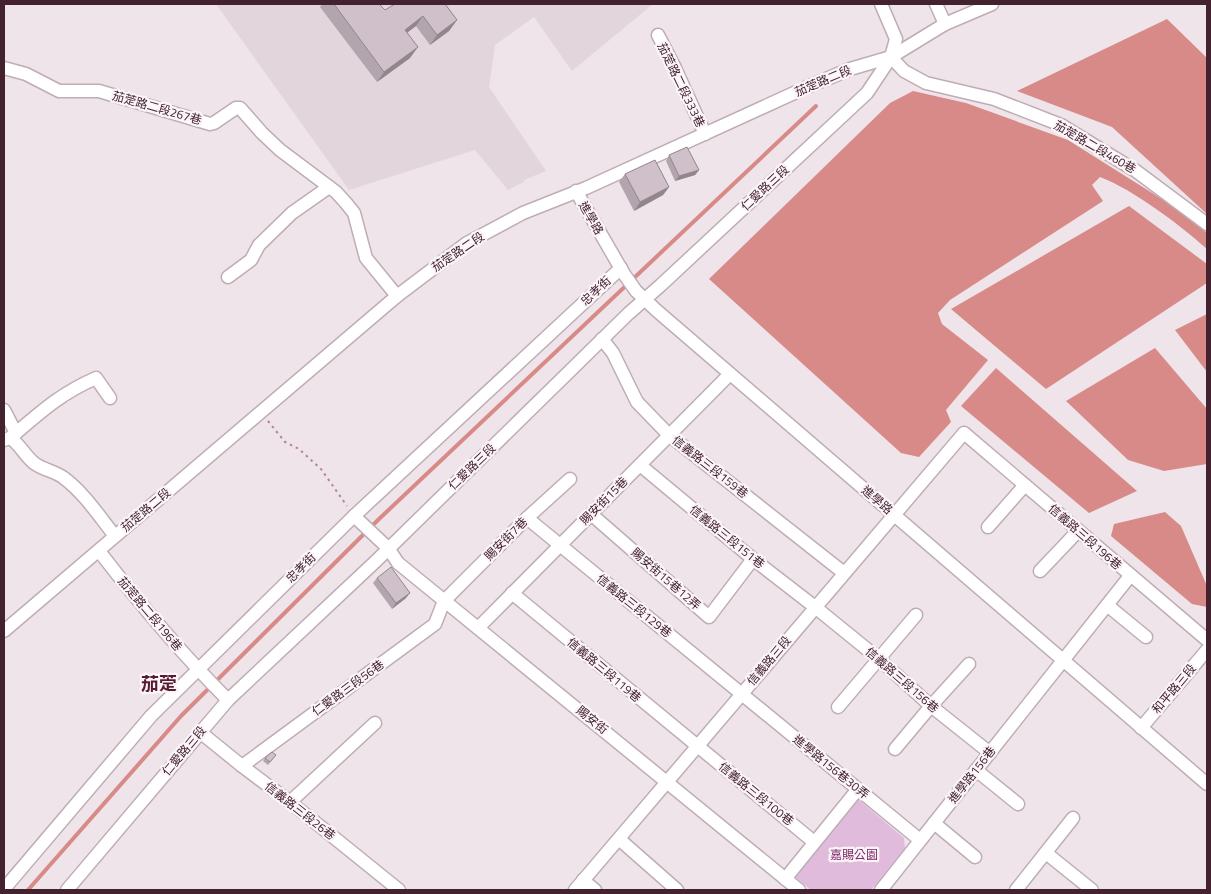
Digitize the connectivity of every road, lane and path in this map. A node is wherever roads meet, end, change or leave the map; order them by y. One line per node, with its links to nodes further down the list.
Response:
1 (881, 4): 6 (street)
2 (936, 4): 4 (street)
3 (992, 4): 4 (street, 茄萣路二段)
4 (945, 24): 6 (street, 茄萣路二段)
5 (658, 35): 8 (street, 茄萣路二段333巷)
6 (890, 57): 8 (street, 茄萣路二段); 11 (street, 茄萣路二段460巷); 14 (street, 仁愛路三段)
7 (4, 68): 9 (street, 茄萣路二段267巷)
8 (705, 134): 10 (street, 茄萣路二段)
9 (329, 187): 13 (street); 15 (street, 茄萣路二段267巷)
10 (576, 192): 12 (street, 進學路); 15 (street, 茄萣路二段)
11 (1207, 224)
12 (622, 271): 14 (street, 進學路); 30 (street, 忠孝街)
13 (228, 277)
14 (641, 295): 16 (street, 仁愛路三段); 17 (street, 進學路)
15 (398, 296): 20 (street, 茄萣路二段)
16 (602, 339): 22 (street, 信義路三段159巷); 35 (street, 仁愛路三段)
17 (730, 374): 22 (street, 賜安街15巷); 28 (street, 進學路)
18 (110, 398): 23 (street)
19 (4, 410): 23 (street)
20 (261, 412): 30 (path); 33 (street, 茄萣路二段)
21 (964, 433): 26 (street, 信義路三段196巷); 28 (street, 信義路三段)
22 (669, 435): 24 (street, 賜安街15巷); 39 (street, 信義路三段159巷)
23 (10, 437): 33 (street)
24 (640, 465): 27 (street, 賜安街15巷); 37 (street, 信義路三段151巷)
25 (570, 479): 29 (street, 賜安街7巷)
26 (1025, 485): 31 (street); 32 (street, 信義路三段196巷)
27 (591, 514): 34 (street, 賜安街15巷); 37 (street, 賜安街15巷12弄)
28 (894, 515): 39 (street, 信義路三段); 52 (street, 進學路)
29 (527, 518): 34 (street, 信義路三段129巷); 42 (street, 賜安街7巷)
30 (358, 519): 35 (street, 賜安街); 54 (street, 忠孝街)
31 (988, 527)
32 (1078, 530): 38 (street); 40 (street, 信義路三段196巷)
33 (114, 536): 36 (street, 茄萣路二段)
34 (560, 545): 41 (street, 賜安街15巷); 55 (street, 信義路三段129巷)
35 (388, 548): 42 (street, 賜安街); 56 (street, 仁愛路三段)
36 (99, 551): 47 (street, 茄萣路二段); 54 (street, 茄萣路二段196巷)
37 (753, 559): 44 (street, 信義路三段151巷)
38 (1040, 571)
39 (844, 573): 44 (street, 信義路三段)
40 (1130, 576): 43 (street, 進學路156巷); 49 (street, 信義路三段196巷)
41 (512, 593): 46 (street, 賜安街15巷); 62 (street, 信義路三段119巷)
42 (444, 601): 46 (street, 賜安街); 65 (street, 仁愛路三段56巷)
43 (1107, 605): 48 (street); 52 (street, 進學路156巷)
44 (815, 607): 51 (street, 信義路三段156巷); 55 (street, 信義路三段)
45 (916, 614): 51 (street)
46 (478, 628): 67 (street, 賜安街)
47 (4, 631)
48 (1146, 637)
49 (1207, 640)
50 (1207, 650): 60 (street, 和平路三段)
51 (879, 659): 57 (street, 信義路三段156巷); 58 (street)
52 (1063, 661): 60 (street, 進學路); 64 (street, 進學路156巷)
53 (969, 664): 57 (street)
54 (201, 672): 56 (street, 茄萣路二段196巷); 81 (street, 忠孝街)
55 (741, 694): 62 (street, 信義路三段); 69 (street, 進學路156巷30弄)
56 (224, 696): 61 (street, 仁愛路三段)
57 (931, 706): 63 (street); 64 (street, 信義路三段156巷)
58 (838, 708)
59 (375, 722): 70 (street)
60 (1141, 728): 68 (street, 進學路)
61 (200, 732): 65 (street, 信義路三段26巷); 82 (street, 仁愛路三段)
62 (697, 746): 67 (street, 信義路三段); 76 (street, 信義路三段100巷)
63 (895, 750)
64 (990, 753): 66 (street, 進學路156巷)
65 (242, 766): 70 (street, 信義路三段26巷)
66 (976, 770): 71 (street); 73 (street, 進學路156巷)
67 (667, 781): 74 (street, 信義路三段); 79 (street, 賜安街)
68 (1207, 784)
69 (858, 789): 75 (street, 進學路156巷30弄); 76 (street)
70 (290, 802): 83 (street, 信義路三段26巷)
71 (1018, 804)
72 (1073, 818): 77 (street)
73 (934, 824): 75 (street, 進學路156巷); 78 (street)
74 (619, 839): 80 (street, 信義路三段); 85 (street)
75 (920, 840): 87 (street, 進學路156巷)
76 (814, 842): 79 (street)
77 (1046, 853): 88 (street); 89 (street)
78 (975, 857)
79 (785, 878): 86 (street, 賜安街)
80 (579, 885): 84 (street)
81 (4, 889)
82 (67, 890)
83 (399, 890)
84 (595, 890)
85 (676, 890)
86 (799, 890)
87 (881, 890)
88 (1016, 890)
89 (1092, 890)

